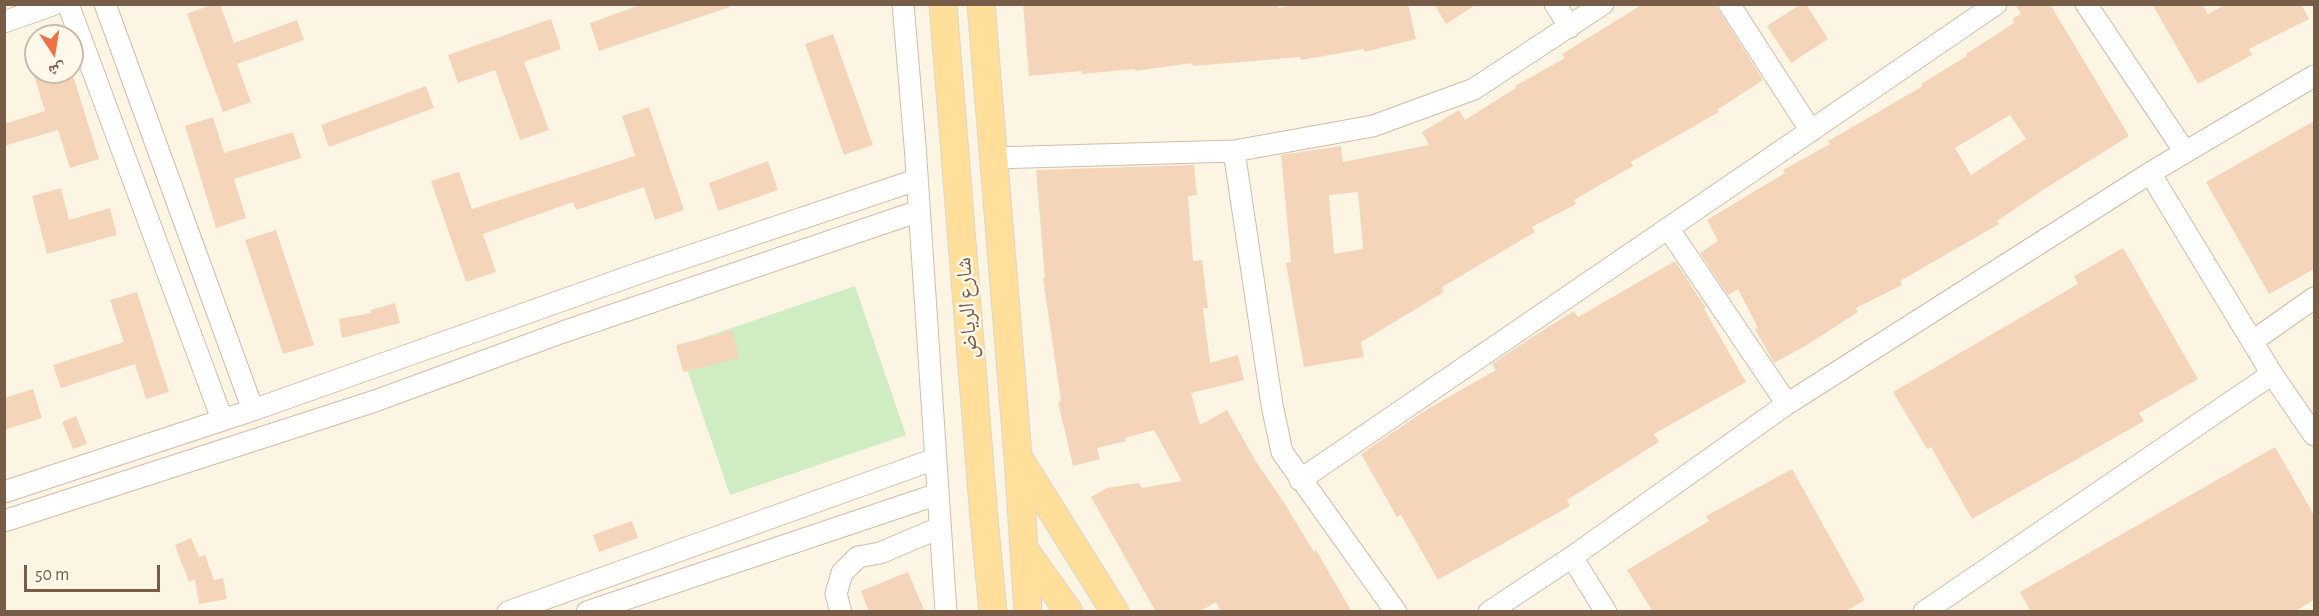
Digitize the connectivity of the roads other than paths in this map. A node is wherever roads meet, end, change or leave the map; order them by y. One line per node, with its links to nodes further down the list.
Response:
1 (56, 4): 12 (street)
2 (69, 4): 28 (street)
3 (105, 4): 27 (street)
4 (903, 4): 20 (street)
5 (944, 4): 44 (main road, شارع الرياض)
6 (981, 4): 18 (main road, شارع الرياض)
7 (1555, 4): 13 (street)
8 (1604, 4): 13 (street)
9 (1729, 4): 15 (street)
10 (1996, 4): 15 (street)
11 (2086, 4): 17 (street)
12 (4, 22)
13 (1570, 27): 16 (street)
14 (2314, 76): 17 (street)
15 (1811, 131): 22 (street)
16 (1234, 151): 18 (street); 32 (street)
17 (2185, 152): 19 (street)
18 (994, 158): 30 (main road, شارع الرياض)
19 (2150, 173): 24 (street); 26 (street)
20 (916, 180): 21 (street); 27 (street)
21 (919, 211): 31 (street); 35 (street)
22 (1668, 228): 26 (street); 32 (street)
23 (2314, 298): 24 (street)
24 (2253, 342): 25 (street)
25 (2272, 374): 29 (street); 50 (street)
26 (1787, 404): 38 (street)
27 (253, 410): 28 (street)
28 (222, 419): 33 (street)
29 (2314, 435)
30 (1018, 457): 37 (main road, شارع الرياض); 46 (main road)
31 (935, 459): 34 (street); 40 (street)
32 (1300, 480): 47 (street)
33 (4, 492)
34 (938, 494): 36 (street); 41 (street)
35 (4, 521)
36 (939, 528): 42 (street); 43 (street)
37 (1024, 549): 39 (main road); 45 (main road, شارع الرياض)
38 (1572, 557): 48 (street); 49 (street)
39 (1067, 611)
40 (508, 612)
41 (587, 612)
42 (841, 612)
43 (946, 612)
44 (993, 612)
45 (1028, 612)
46 (1115, 612)
47 (1396, 612)
48 (1490, 612)
49 (1606, 612)
50 (1924, 612)

